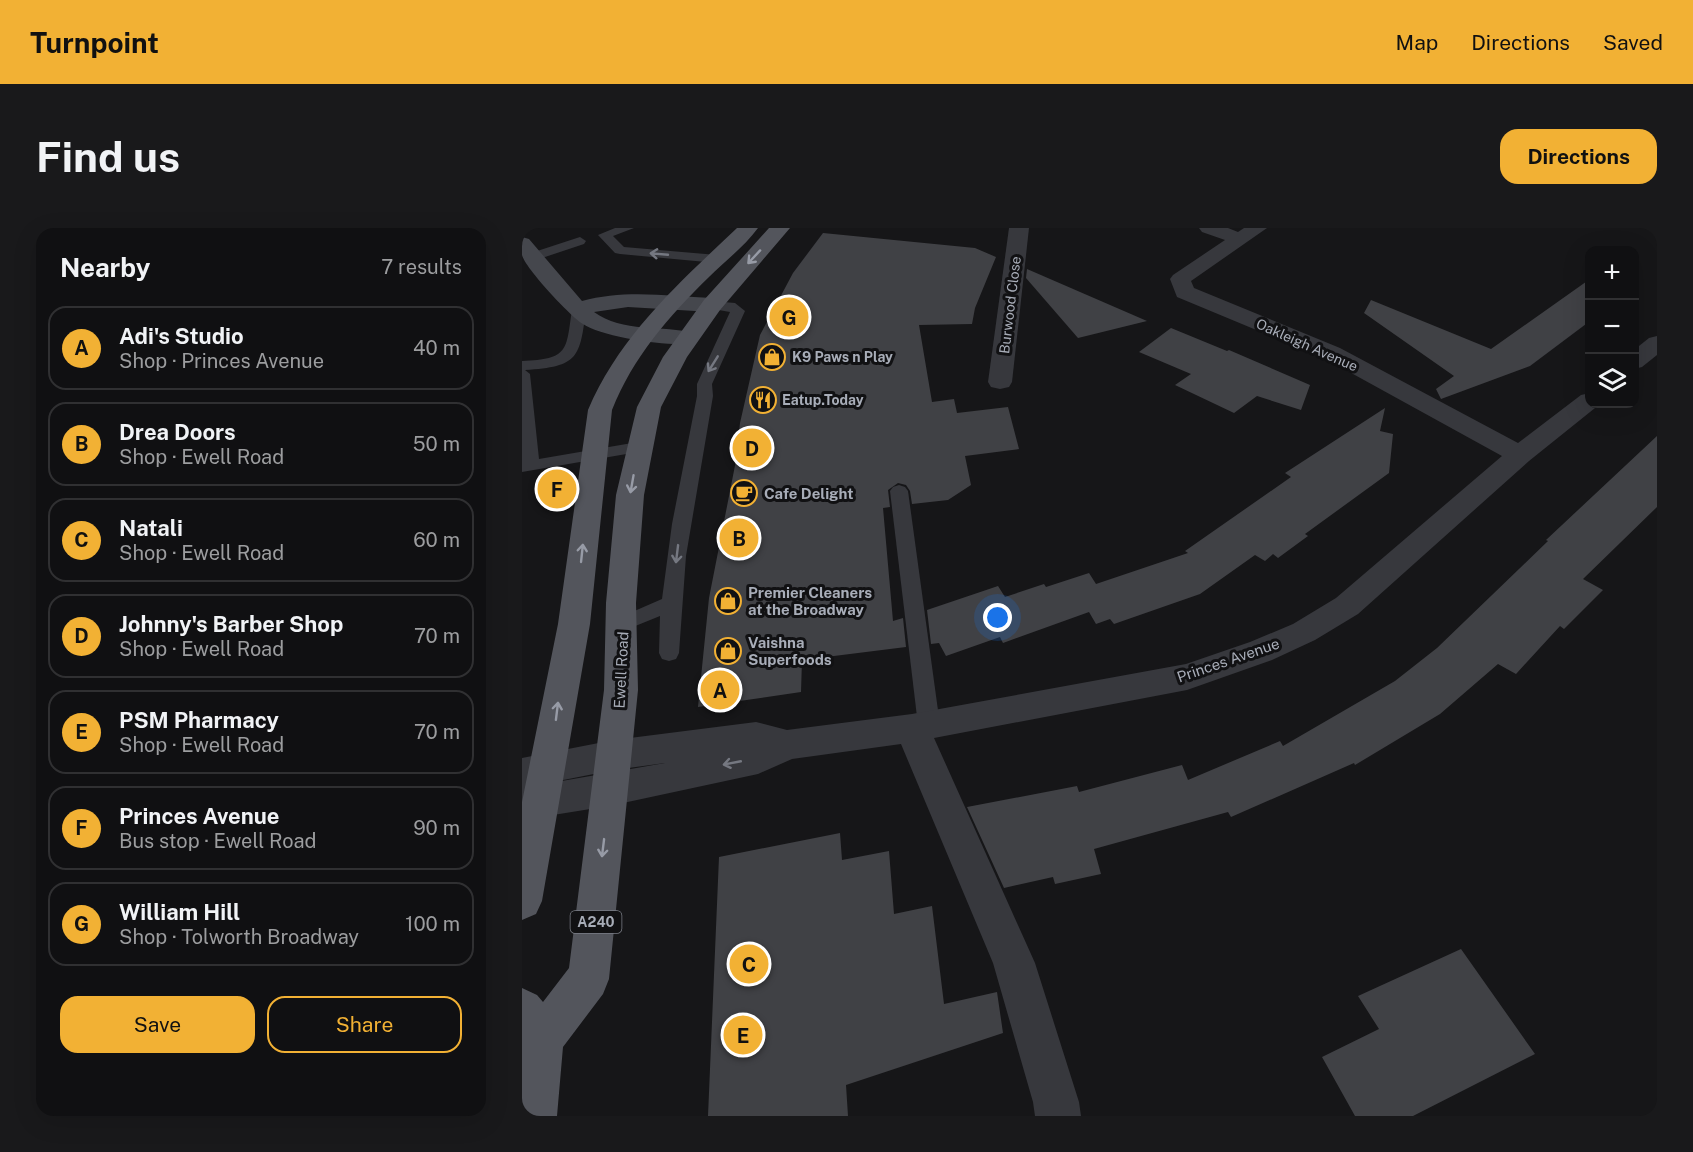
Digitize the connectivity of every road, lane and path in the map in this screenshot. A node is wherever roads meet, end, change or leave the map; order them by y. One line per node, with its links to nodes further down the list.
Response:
1 (628, 228): 9 (lane, one-way to 1)
2 (748, 228): 9 (main road)
3 (780, 228): 11 (main road, A240, one-way to 11)
4 (1019, 228): 17 (street, Burwood Close)
5 (1209, 228): 6 (street)
6 (1249, 233): 21 (street, Oakleigh Avenue)
7 (580, 241): 8 (lane)
8 (528, 250): 12 (street)
9 (717, 259): 10 (main road)
10 (670, 303): 11 (street); 12 (street); 13 (main road)
11 (712, 305): 14 (main road, Ewell Road / A240); 24 (lane, one-way to 24)
12 (579, 309): 13 (street); 15 (lane)
13 (645, 333): 14 (street); 20 (main road)
14 (687, 338): 19 (main road, Ewell Road / A240)
15 (522, 366)
16 (522, 374): 22 (lane)
17 (1000, 382)
18 (1585, 404): 21 (street, Princes Avenue)
19 (638, 447): 20 (lane); 25 (main road, Ewell Road / A240, one-way to 25)
20 (592, 454): 22 (lane); 29 (main road, one-way to 20)
21 (1520, 455): 27 (street, Princes Avenue)
22 (527, 466)
23 (899, 491): 27 (lane)
24 (669, 604): 25 (lane); 26 (lane)
25 (623, 624): 28 (main road, Ewell Road / A240)
26 (669, 653)
27 (920, 726): 28 (street, Princes Avenue); 33 (street)
28 (611, 772): 29 (street, Princes Avenue); 31 (main road, Ewell Road / A240, one-way to 31)
29 (532, 787): 30 (main road)
30 (522, 901)
31 (532, 1024): 32 (main road, Ewell Road / A240)
32 (534, 1116)
33 (1058, 1116)

